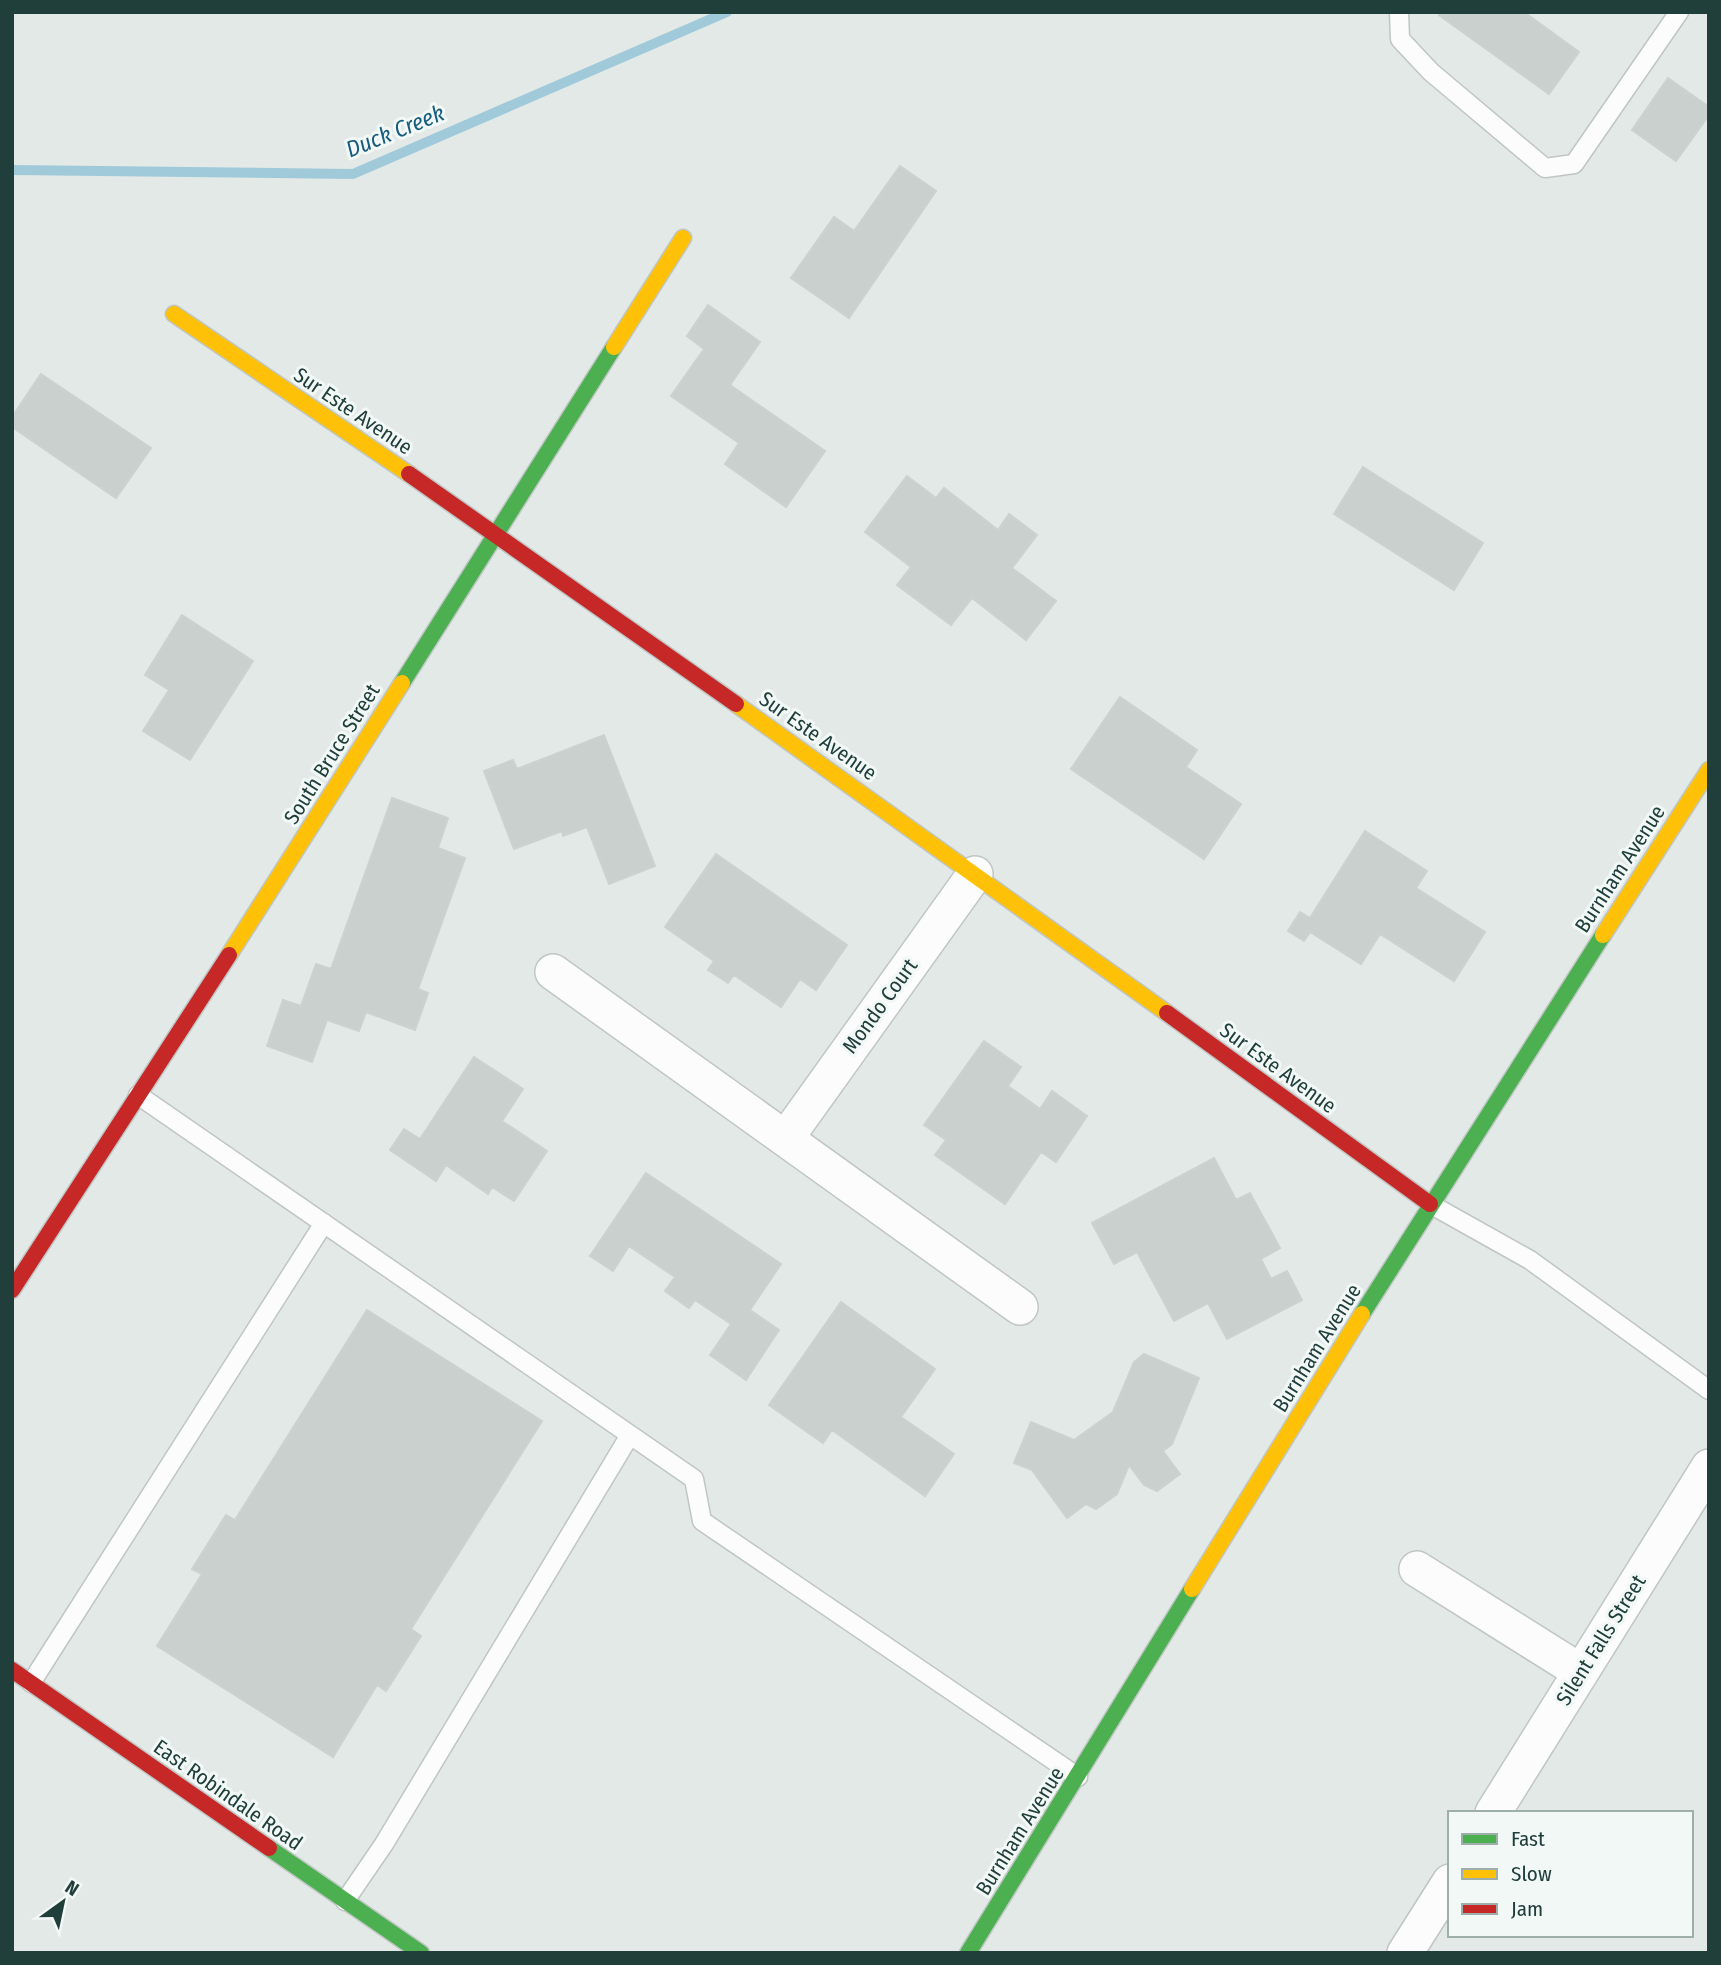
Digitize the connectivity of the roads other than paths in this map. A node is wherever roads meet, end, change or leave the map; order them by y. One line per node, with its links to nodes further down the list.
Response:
1 (1399, 12): 2 (lane)
2 (1679, 12)
3 (683, 238): 5 (street, South Bruce Street)
4 (174, 314): 5 (street, Sur Este Avenue)
5 (495, 533): 7 (street, Sur Este Avenue); 9 (street, South Bruce Street)
6 (1709, 770): 11 (street, Burnham Avenue)
7 (975, 874): 10 (street, Mondo Court); 11 (street, Sur Este Avenue)
8 (553, 972): 10 (street)
9 (138, 1095): 12 (lane); 13 (street, South Bruce Street)
10 (786, 1138): 14 (street)
11 (1430, 1204): 15 (lane); 22 (street, Burnham Avenue)
12 (324, 1223): 16 (lane); 21 (lane)
13 (12, 1290)
14 (1020, 1307)
15 (1709, 1390)
16 (630, 1435): 22 (lane); 25 (lane)
17 (1709, 1467): 20 (street, Silent Falls Street)
18 (1417, 1569): 20 (street)
19 (12, 1670): 21 (street, East Robindale Road)
20 (1581, 1672): 23 (street, Silent Falls Street)
21 (31, 1683): 25 (street, East Robindale Road)
22 (1078, 1777): 27 (street, Burnham Avenue)
23 (1494, 1811)
24 (1448, 1885): 28 (street)
25 (345, 1901): 26 (street, East Robindale Road)
26 (421, 1953)
27 (968, 1953)
28 (1405, 1953)

